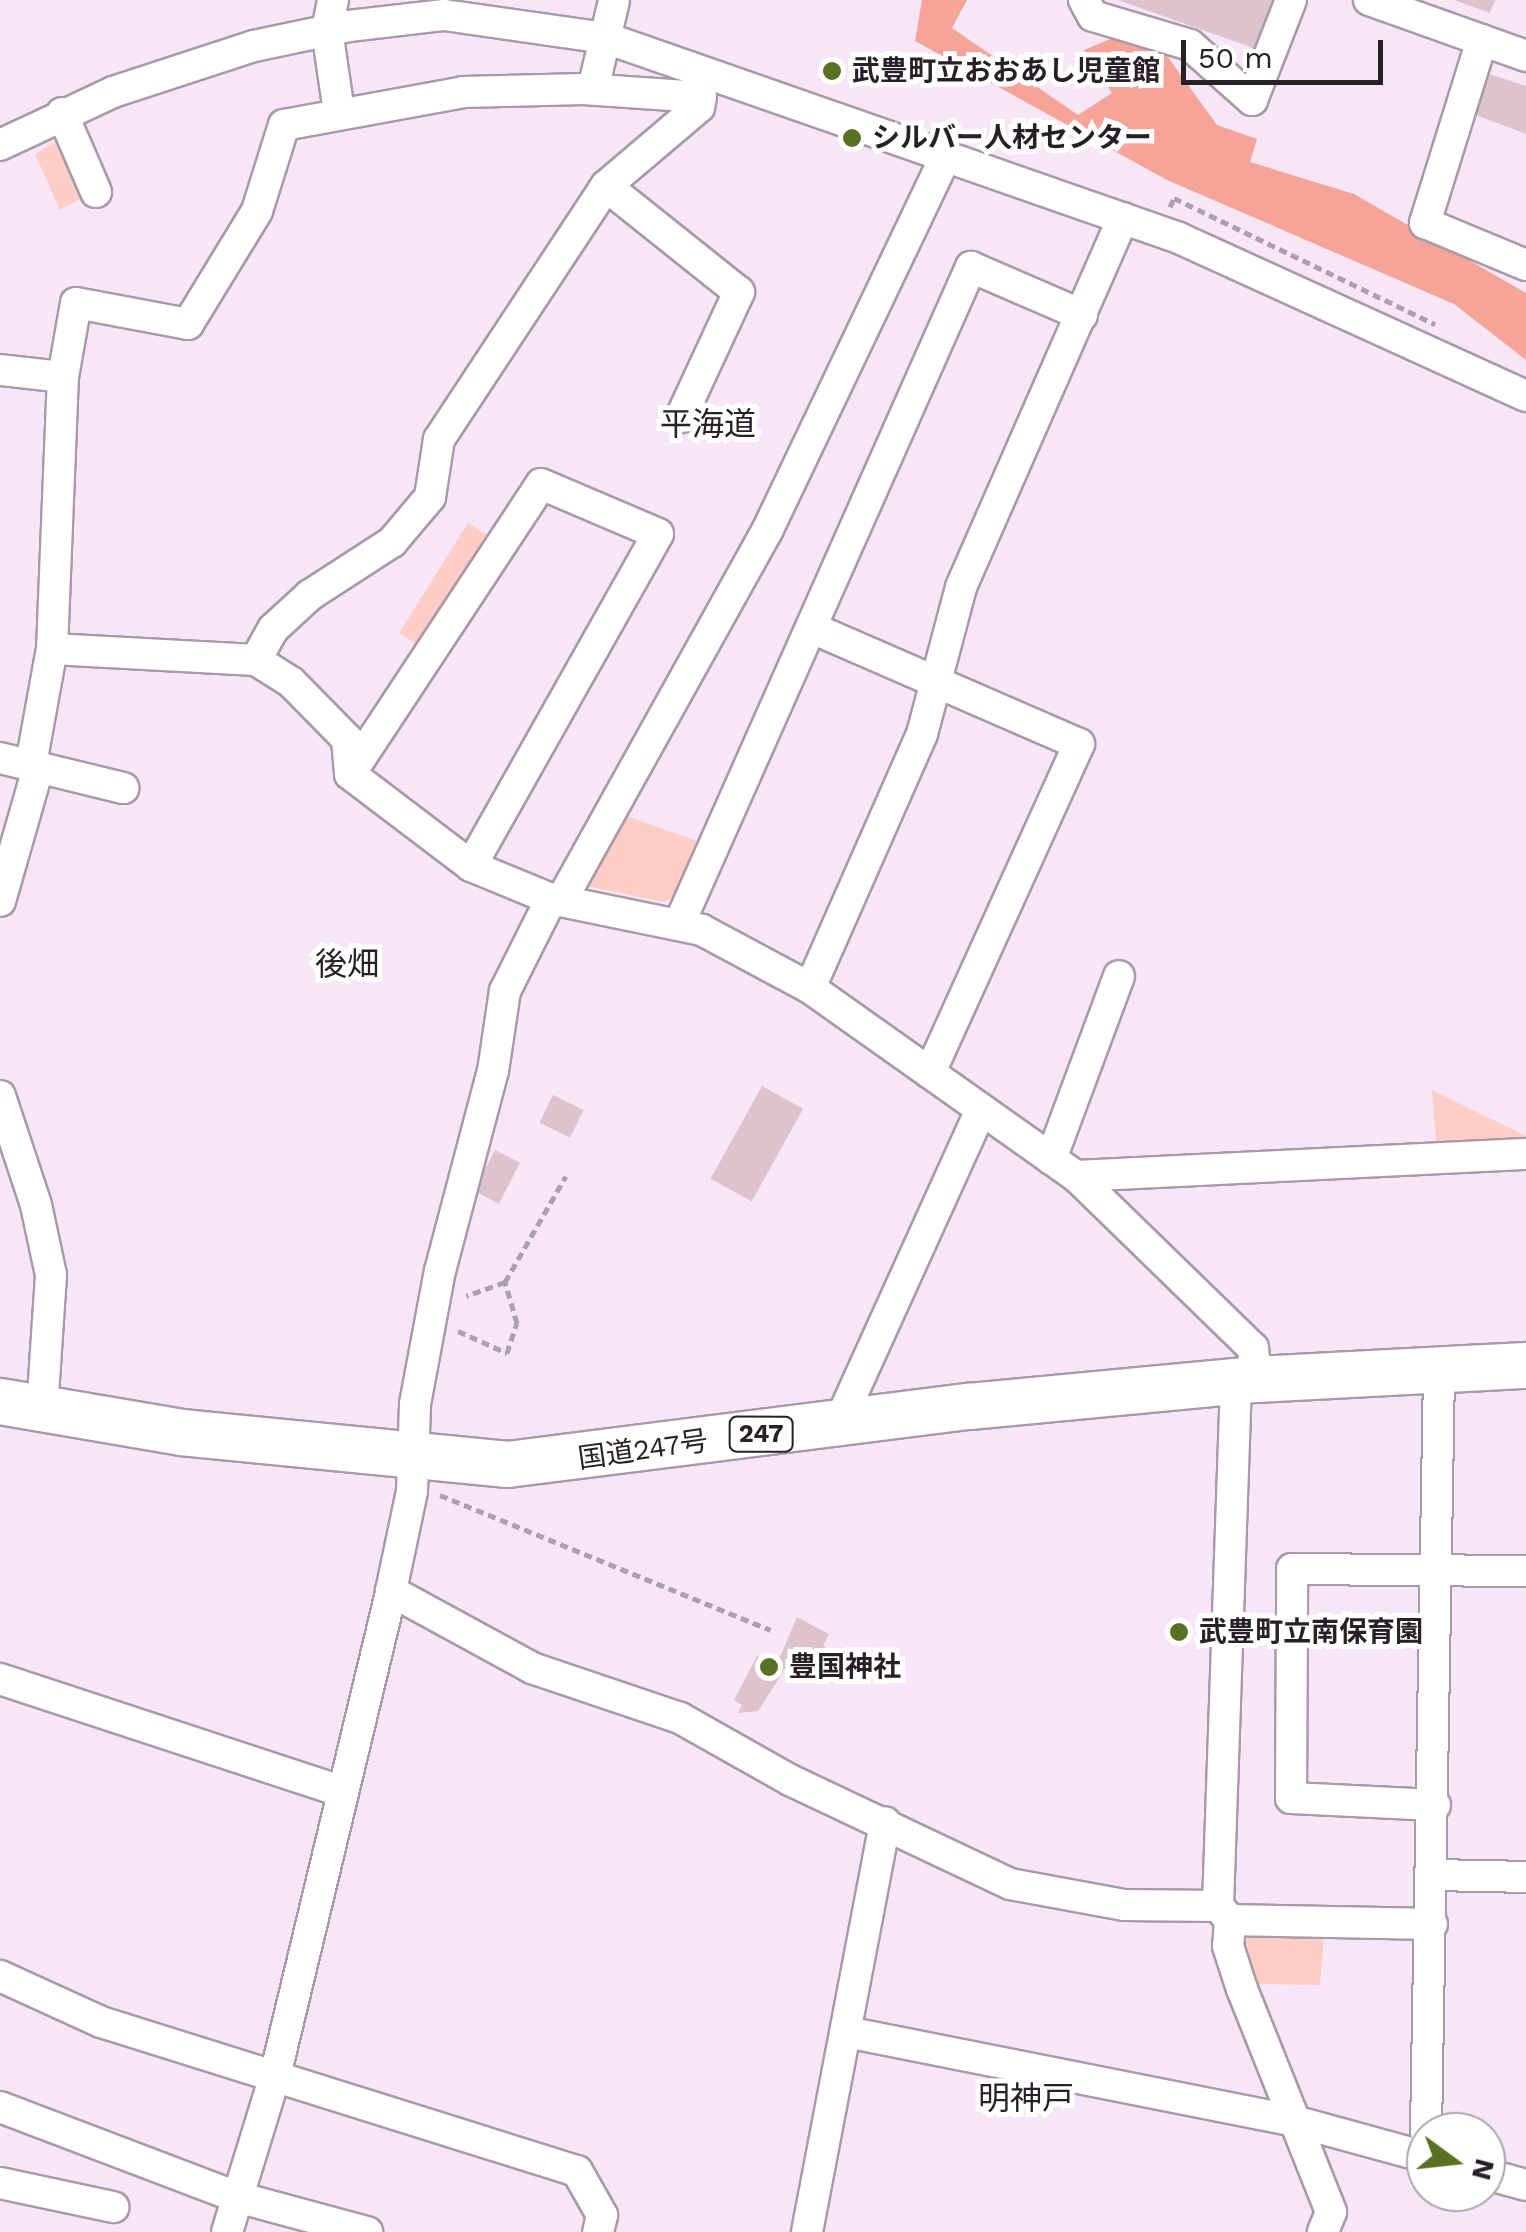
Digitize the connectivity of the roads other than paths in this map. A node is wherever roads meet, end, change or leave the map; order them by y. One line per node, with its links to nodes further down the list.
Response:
1 (504, 0): 7 (street)
2 (1084, 0): 3 (street)
3 (1291, 0)
4 (1369, 0): 9 (street)
5 (612, 1): 8 (street)
6 (330, 15): 7 (street); 12 (street); 13 (street)
7 (444, 15): 8 (street)
8 (606, 38): 11 (street); 15 (street)
9 (1482, 40): 10 (street); 19 (street)
10 (1526, 56)
11 (594, 89): 12 (street); 16 (street)
12 (339, 112): 22 (street)
13 (62, 114): 14 (street); 17 (street)
14 (0, 145)
15 (946, 156): 18 (street); 34 (street)
16 (606, 186): 24 (street); 27 (street)
17 (96, 192)
18 (1122, 218): 20 (street); 23 (street)
19 (1526, 265)
20 (1082, 315): 25 (street); 28 (street)
21 (0, 370): 22 (street)
22 (62, 377): 26 (street)
23 (1526, 396)
24 (681, 417)
25 (812, 628): 28 (street); 36 (street)
26 (52, 649): 27 (street); 30 (street)
27 (256, 660): 31 (street)
28 (937, 681): 38 (street); 39 (street)
29 (0, 758): 30 (street)
30 (35, 765): 32 (street); 35 (street)
31 (350, 774): 33 (street); 33 (street)
32 (123, 788)
33 (470, 866): 34 (street)
34 (556, 900): 36 (street); 49 (street)
35 (0, 901)
36 (680, 922): 38 (street)
37 (1119, 976): 43 (street)
38 (810, 988): 39 (street)
39 (930, 1073): 41 (street)
40 (0, 1096): 47 (street)
41 (981, 1110): 43 (street); 48 (street)
42 (1526, 1154): 43 (street)
43 (1063, 1168): 46 (street)
44 (1526, 1365): 45 (highway, 国道247号 / 247)
45 (1439, 1369): 46 (highway, 国道247号 / 247); 51 (street)
46 (1246, 1380): 48 (highway, 国道247号 / 247); 59 (street)
47 (21, 1407): 49 (highway, 国道247号 / 247)
48 (839, 1423): 49 (highway, 国道247号 / 247)
49 (412, 1456): 52 (street)
50 (1526, 1571): 51 (street)
51 (1440, 1572): 55 (street); 55 (street)
52 (391, 1591): 54 (street); 56 (street)
53 (0, 1678): 54 (street)
54 (344, 1792): 63 (street)
55 (1435, 1805): 57 (street)
56 (884, 1822): 59 (street); 62 (street)
57 (1434, 1875): 58 (street); 60 (street)
58 (1526, 1878)
59 (1224, 1913): 60 (street); 66 (street)
60 (1432, 1924): 65 (street)
61 (0, 1976): 63 (street)
62 (846, 2032): 66 (street); 74 (street)
63 (275, 2076): 69 (street); 73 (street)
64 (0, 2107): 69 (street)
65 (1427, 2112)
66 (1294, 2121): 67 (street); 75 (street)
67 (1406, 2150)
68 (0, 2183): 70 (street)
69 (237, 2197): 71 (street); 72 (street)
70 (113, 2207)
71 (227, 2232)
72 (368, 2232)
73 (598, 2232)
74 (807, 2232)
75 (1323, 2232)

